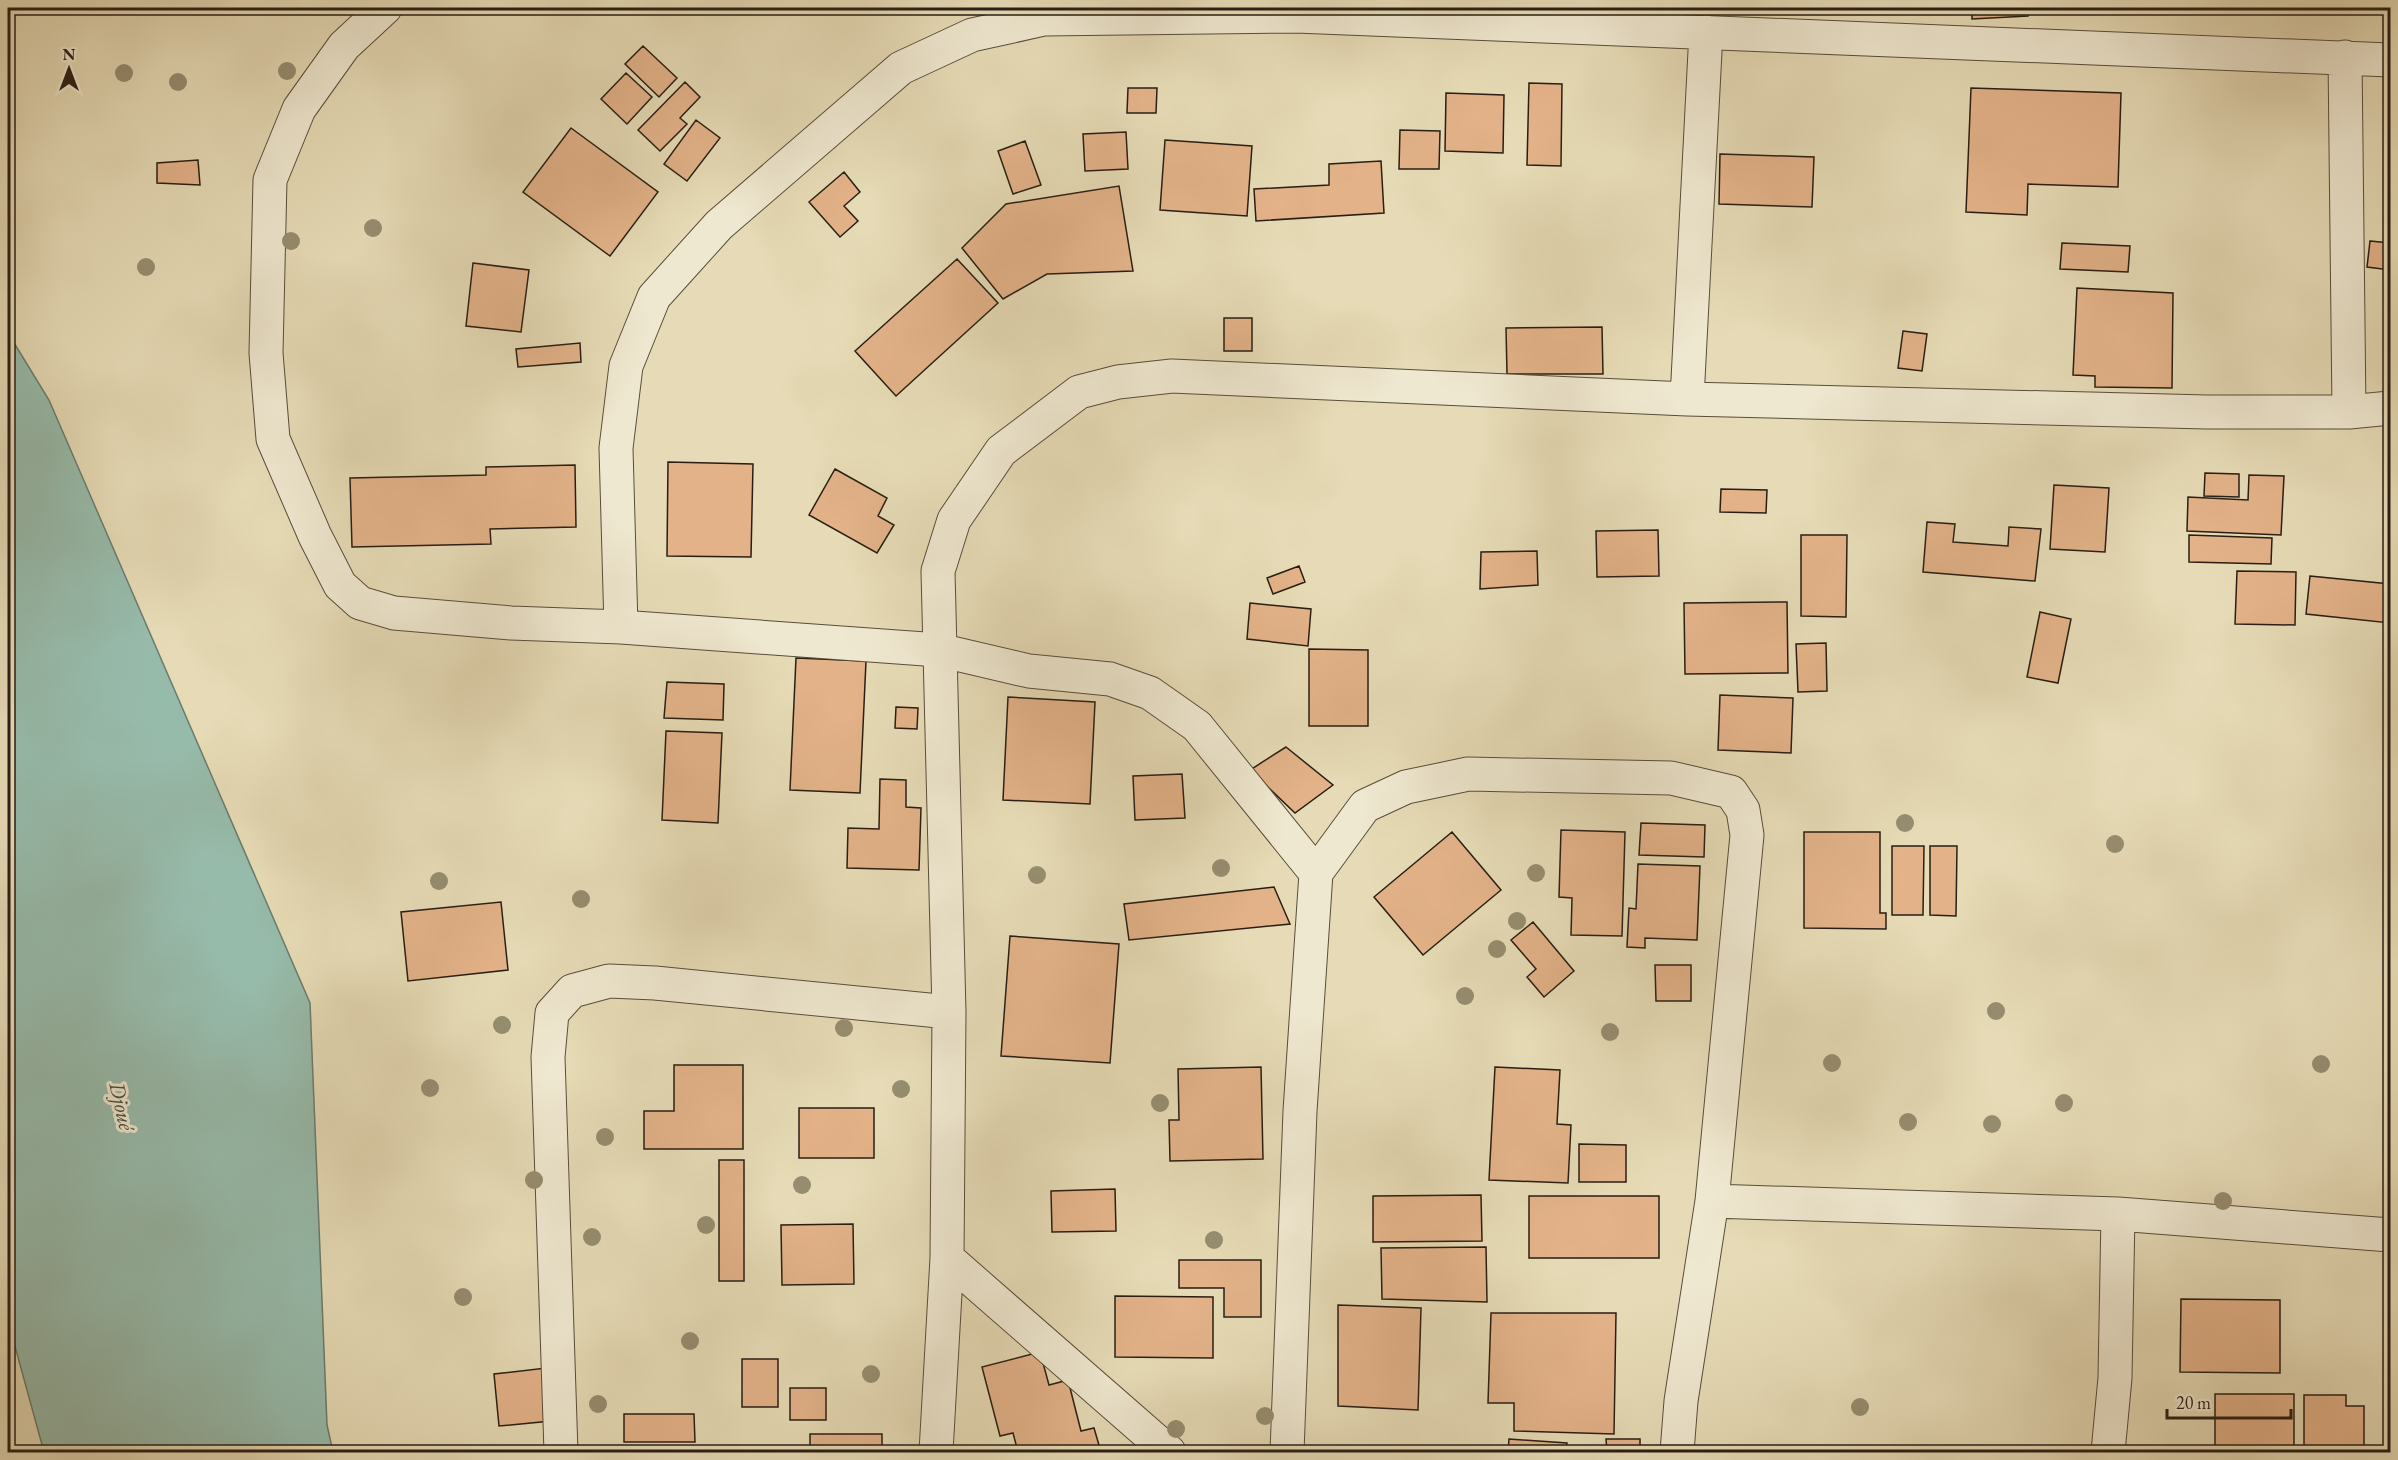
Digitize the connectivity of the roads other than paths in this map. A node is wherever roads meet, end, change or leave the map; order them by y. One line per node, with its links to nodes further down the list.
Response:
1 (386, 8): 9 (street)
2 (1044, 13): 3 (street); 9 (street)
3 (1706, 32): 4 (street); 6 (street)
4 (2345, 57): 5 (street); 8 (street)
5 (2391, 60)
6 (1687, 399): 8 (street); 10 (street)
7 (2391, 408): 8 (street)
8 (2349, 412)
9 (621, 627): 10 (street)
10 (939, 650): 11 (street); 12 (street)
11 (1316, 873): 13 (street); 20 (street)
12 (949, 1012): 16 (street); 17 (street)
13 (1712, 1201): 14 (street); 21 (street)
14 (2118, 1214): 15 (street); 22 (street)
15 (2391, 1235)
16 (947, 1258): 18 (street); 19 (street)
17 (561, 1452)
18 (936, 1452)
19 (1169, 1452)
20 (1287, 1452)
21 (1677, 1452)
22 (2108, 1452)

